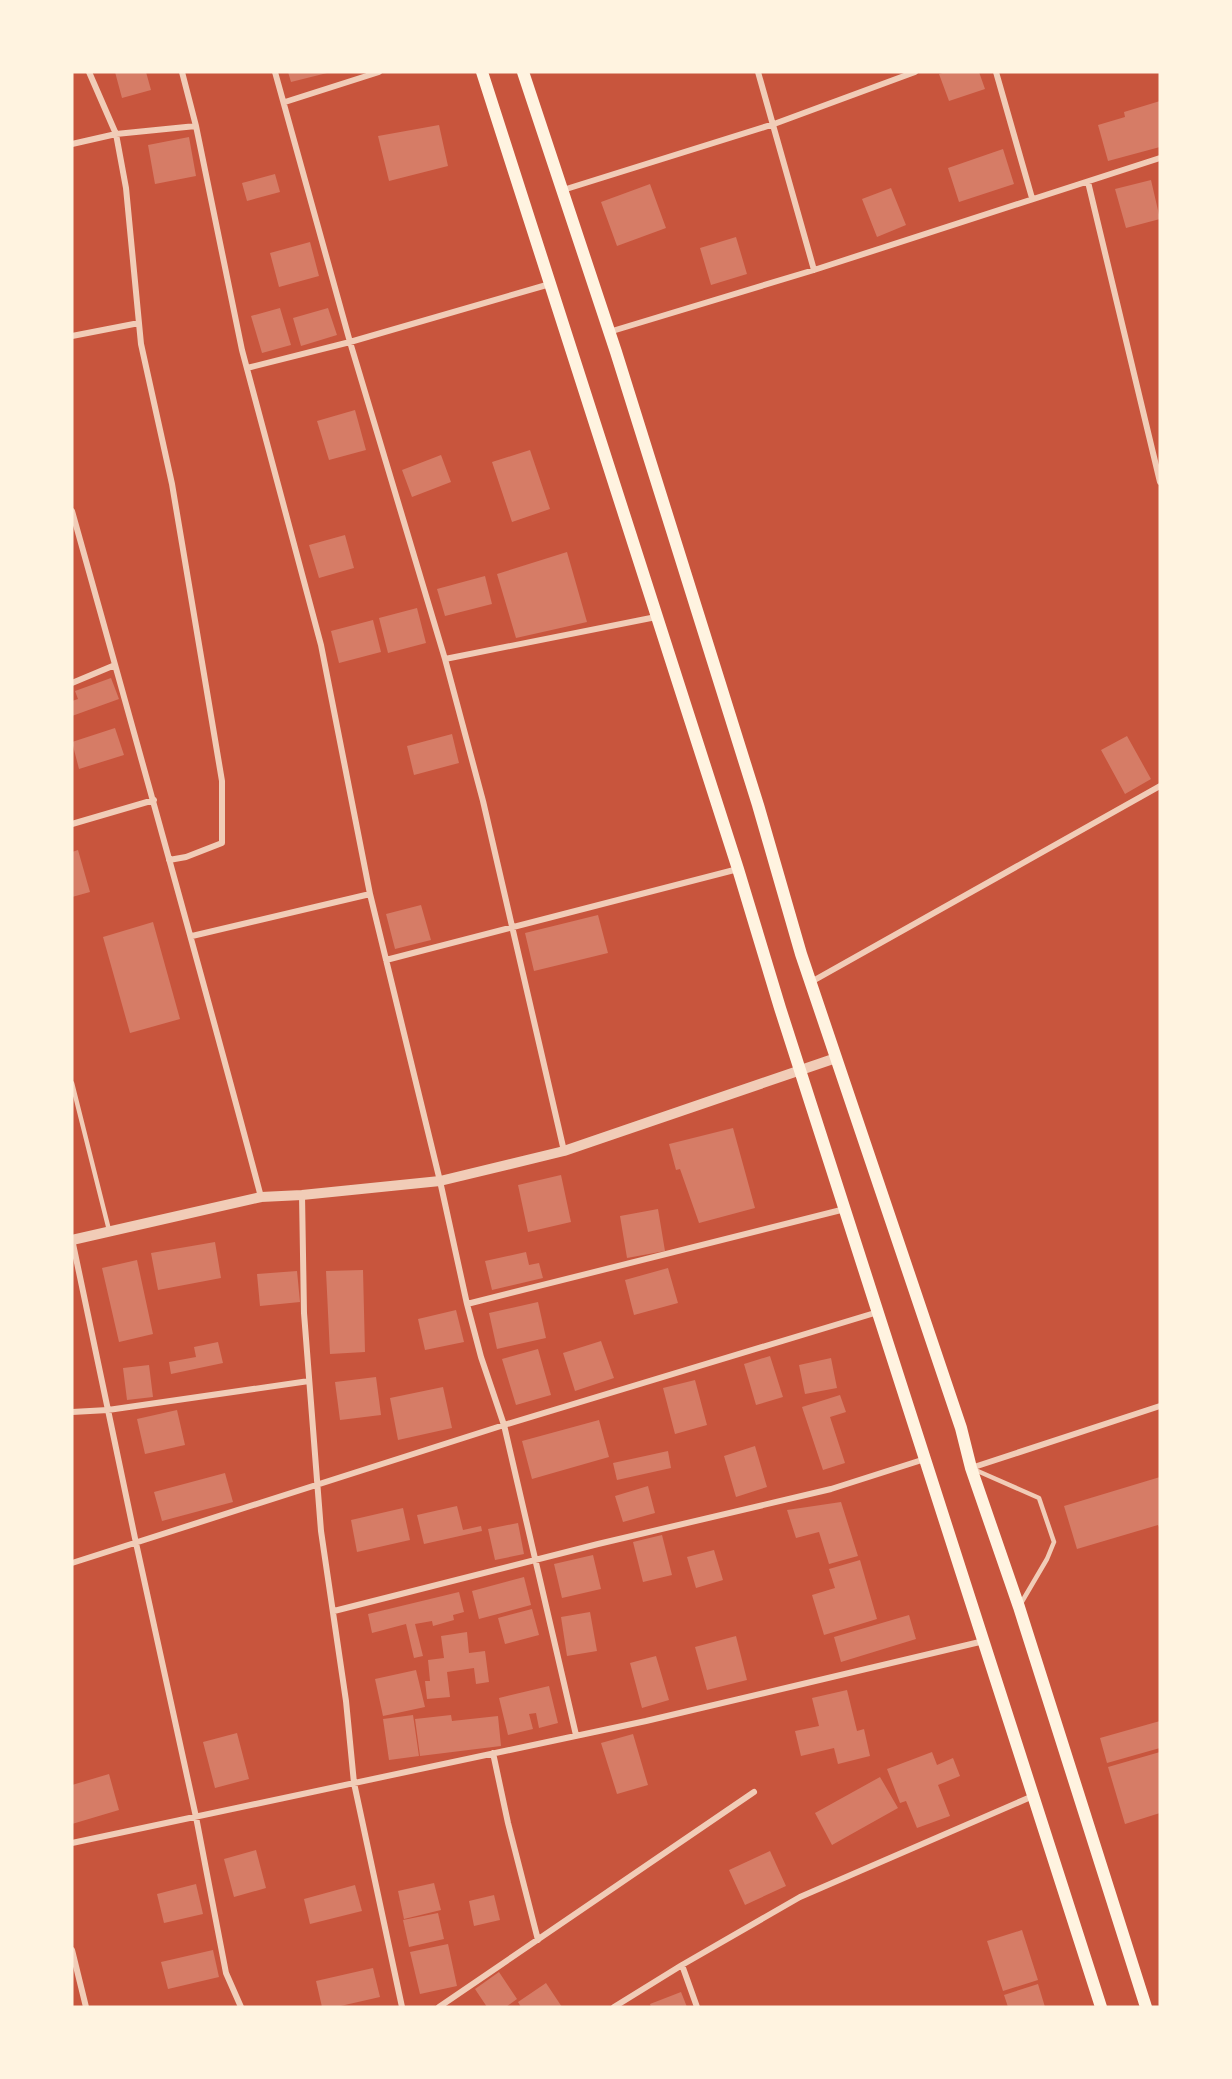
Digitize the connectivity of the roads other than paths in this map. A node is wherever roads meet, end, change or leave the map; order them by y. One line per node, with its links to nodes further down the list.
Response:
1 (89, 72): 13 (street)
2 (182, 72): 12 (street)
3 (275, 72): 10 (street)
4 (379, 72): 10 (street)
5 (482, 72): 20 (main road)
6 (523, 72): 17 (main road)
7 (758, 72): 11 (street)
8 (915, 72): 11 (street)
9 (996, 72): 18 (street)
10 (285, 102): 24 (street)
11 (774, 124): 17 (street); 19 (street)
12 (196, 126): 13 (street); 25 (street)
13 (116, 134): 14 (street); 21 (street)
14 (72, 144)
15 (1160, 158): 16 (street)
16 (1088, 182): 18 (street); 26 (street)
17 (562, 191): 22 (main road)
18 (1032, 198): 19 (street)
19 (814, 270): 22 (street)
20 (551, 284): 24 (street); 28 (main road)
21 (139, 323): 23 (street); 35 (street)
22 (609, 332): 41 (main road)
23 (72, 336)
24 (350, 342): 25 (street); 29 (street)
25 (247, 368): 37 (street)
26 (1160, 482)
27 (72, 511): 30 (street)
28 (656, 617): 29 (street); 36 (main road)
29 (445, 658): 38 (street)
30 (116, 665): 31 (street); 33 (street)
31 (72, 683)
32 (1160, 786): 41 (street)
33 (153, 800): 34 (street); 35 (street)
34 (72, 824)
35 (169, 860): 39 (street)
36 (738, 868): 38 (street); 43 (main road)
37 (370, 894): 39 (street); 40 (street)
38 (514, 929): 40 (street); 45 (street)
39 (192, 936): 48 (street)
40 (386, 960): 46 (street)
41 (811, 982): 42 (main road)
42 (836, 1058): 43 (street); 60 (main road)
43 (800, 1071): 45 (street); 49 (main road)
44 (72, 1083): 50 (lane)
45 (564, 1151): 46 (street)
46 (440, 1181): 47 (street); 52 (street)
47 (302, 1195): 48 (street); 54 (street)
48 (261, 1197): 50 (street)
49 (844, 1209): 52 (street); 53 (main road)
50 (109, 1230): 51 (street)
51 (72, 1240): 56 (street)
52 (467, 1304): 58 (street)
53 (878, 1312): 58 (street); 59 (main road)
54 (309, 1381): 56 (street); 61 (street)
55 (1160, 1406): 60 (street)
56 (108, 1410): 57 (street); 62 (street)
57 (72, 1412)
58 (504, 1425): 61 (street); 63 (street)
59 (925, 1459): 63 (street); 67 (main road)
60 (971, 1468): 65 (main road); 65 (lane)
61 (318, 1486): 62 (street); 66 (street)
62 (136, 1543): 64 (street); 73 (street)
63 (535, 1561): 66 (street); 68 (street)
64 (72, 1563)
65 (1019, 1607): 85 (main road)
66 (334, 1611): 70 (street)
67 (984, 1641): 68 (street); 72 (main road)
68 (576, 1735): 69 (street)
69 (493, 1753): 70 (street); 75 (street)
70 (354, 1783): 73 (street); 80 (street)
71 (754, 1792): 75 (street)
72 (1033, 1796): 77 (street); 84 (main road)
73 (196, 1817): 74 (street); 79 (street)
74 (72, 1843)
75 (538, 1940): 81 (street)
76 (72, 1950): 78 (street)
77 (682, 1965): 82 (street); 83 (street)
78 (86, 2007)
79 (241, 2007)
80 (402, 2007)
81 (440, 2007)
82 (614, 2007)
83 (697, 2007)
84 (1101, 2007)
85 (1146, 2007)

